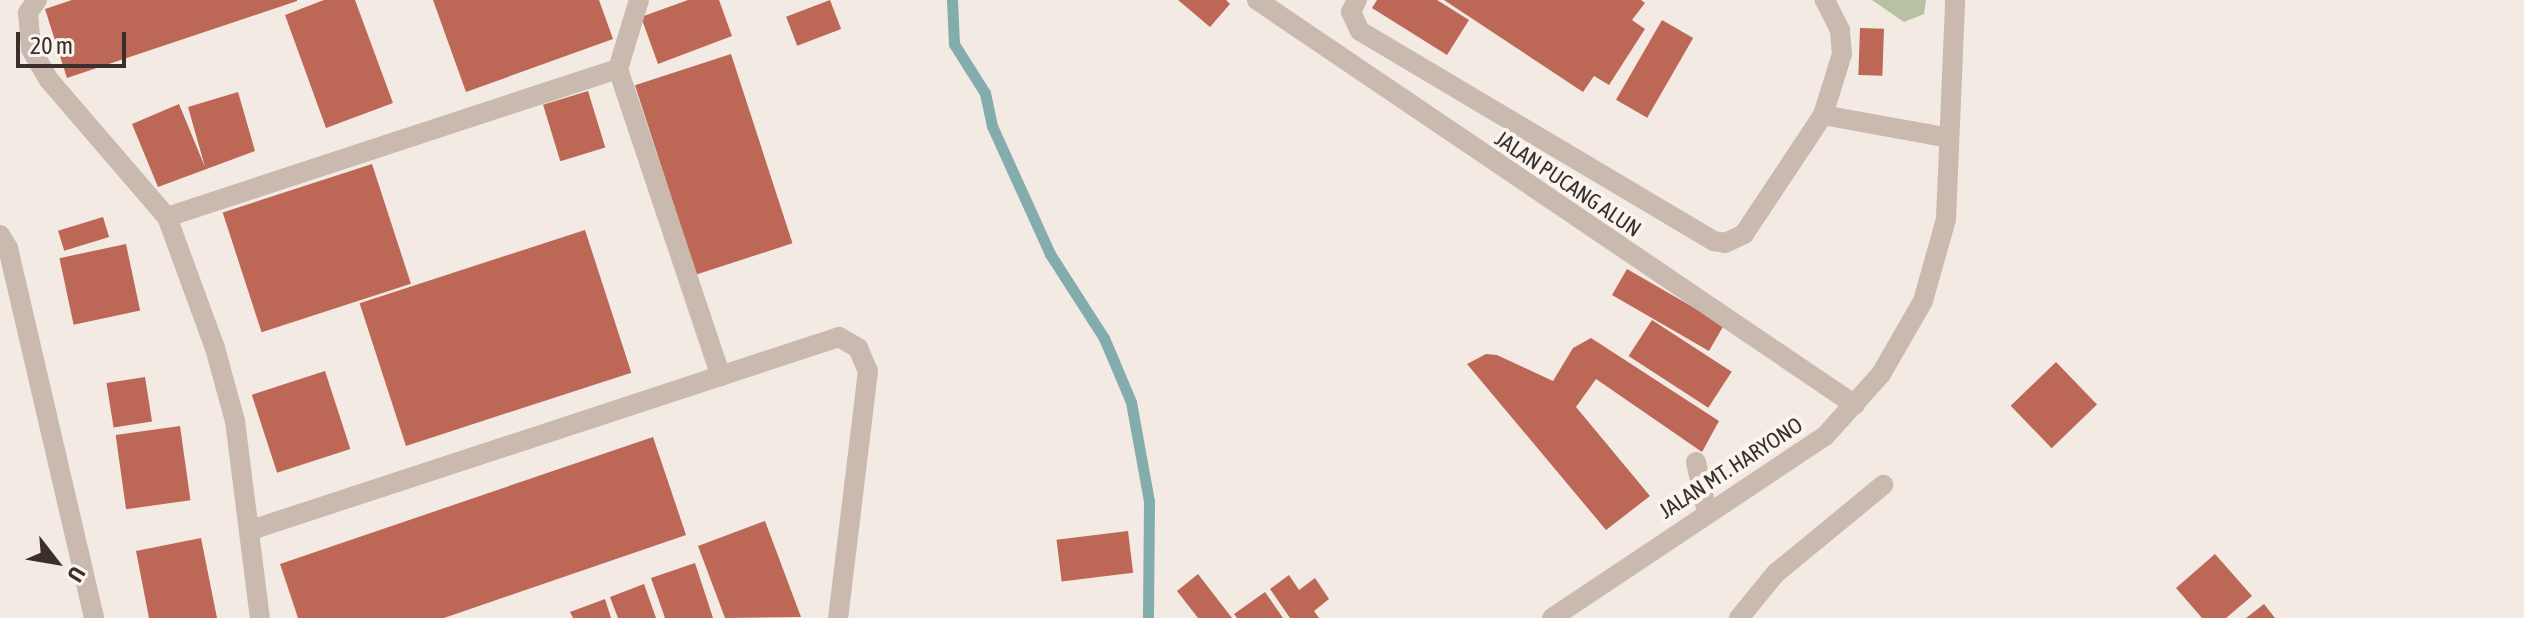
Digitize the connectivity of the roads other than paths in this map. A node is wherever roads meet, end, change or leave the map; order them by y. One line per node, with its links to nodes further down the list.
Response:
1 (37, 0): 10 (street)
2 (639, 0): 7 (street)
3 (1257, 0): 13 (street, JALAN PUCANG ALUN)
4 (1357, 0): 8 (street)
5 (1825, 0): 8 (street)
6 (1955, 0): 9 (street, JALAN MT. HARYONO)
7 (618, 69): 10 (street); 12 (street)
8 (1823, 115): 9 (street)
9 (1949, 138): 13 (street, JALAN MT. HARYONO)
10 (167, 217): 17 (street)
11 (0, 235): 18 (street)
12 (721, 376): 17 (street); 20 (street)
13 (1855, 405): 16 (street, JALAN MT. HARYONO)
14 (1696, 462): 16 (street)
15 (1883, 485): 22 (street)
16 (1707, 512): 21 (street, JALAN MT. HARYONO)
17 (251, 530): 19 (street)
18 (94, 618)
19 (260, 618)
20 (838, 618)
21 (1552, 618)
22 (1739, 618)

